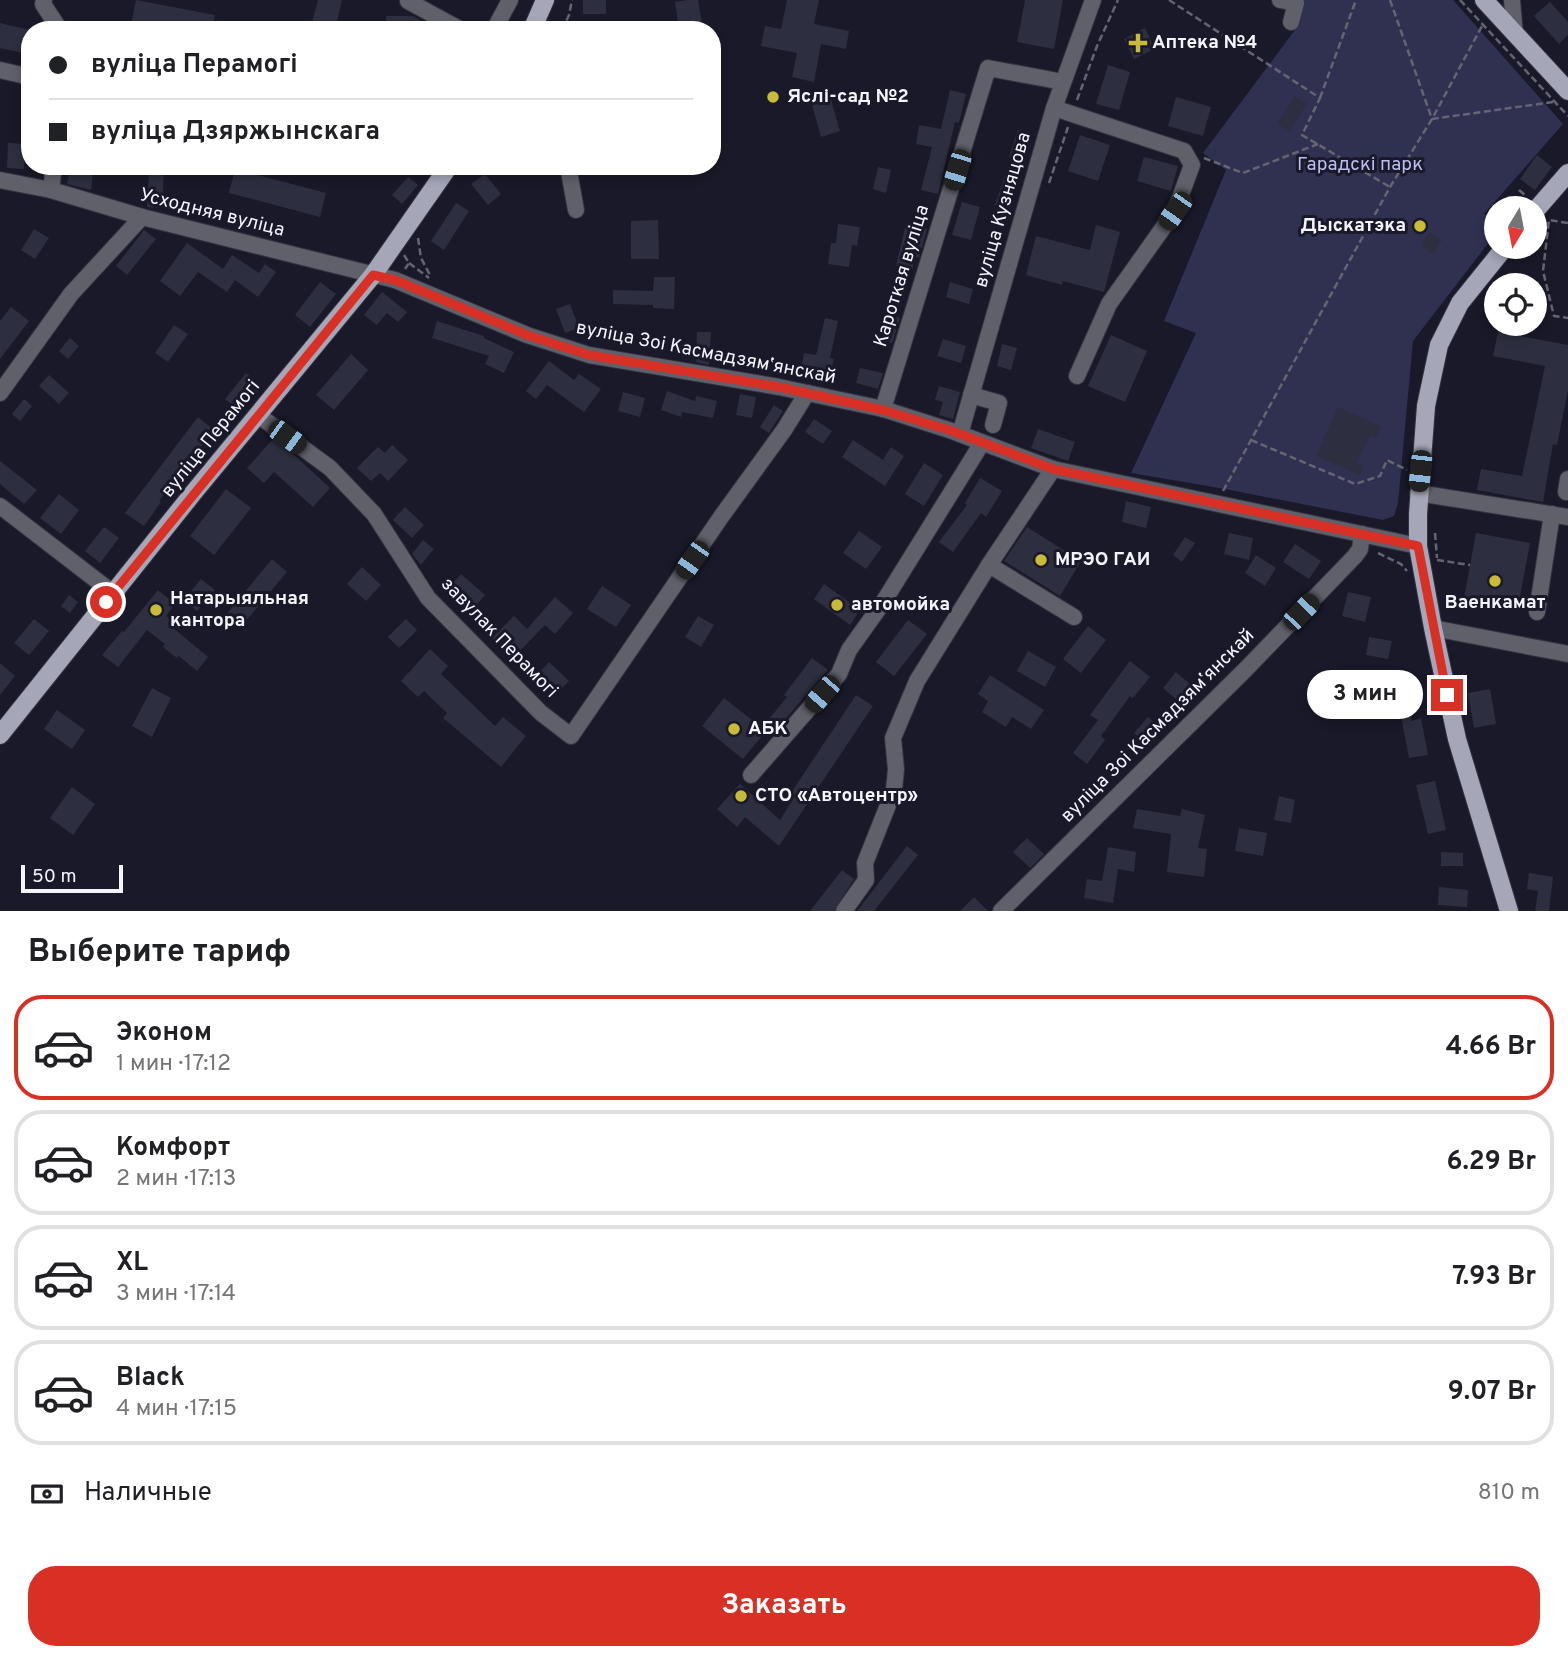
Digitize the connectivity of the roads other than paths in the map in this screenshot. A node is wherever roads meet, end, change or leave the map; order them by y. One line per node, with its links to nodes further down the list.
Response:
1 (44, 0): 9 (street)
2 (510, 0): 11 (street)
3 (545, 0): 12 (main road)
4 (1093, 0): 17 (street, вуліца Кузняцова)
5 (1280, 0): 13 (street)
6 (1484, 0): 14 (main road)
7 (1512, 0): 14 (street)
8 (408, 1): 10 (street)
9 (54, 21)
10 (445, 21)
11 (499, 21)
12 (536, 21)
13 (1291, 22)
14 (1515, 35): 18 (main road)
15 (0, 70): 16 (street)
16 (21, 75)
17 (1063, 82): 19 (street, вуліца Кузняцова); 35 (street, Кароткая вуліца)
18 (1568, 91)
19 (1054, 108): 31 (street); 34 (street, вуліца Кузняцова)
20 (1568, 173): 26 (main road)
21 (53, 175): 25 (street)
22 (443, 175): 30 (main road, вуліца Перамогі)
23 (570, 175): 27 (street)
24 (0, 180): 25 (street, Усходняя вуліца)
25 (51, 190): 28 (street, Усходняя вуліца)
26 (1547, 197)
27 (576, 210)
28 (142, 218): 30 (street, Усходняя вуліца); 32 (street)
29 (1495, 259): 41 (main road)
30 (373, 275): 33 (street, вуліца Зоі Касмадзямʼянскай); 36 (main road, вуліца Перамогі)
31 (1077, 376)
32 (0, 393)
33 (807, 393): 35 (street, вуліца Зоі Касмадзямʼянскай); 36 (street, завулак Перамогі)
34 (971, 395): 37 (street); 38 (street, вуліца Кузняцова)
35 (883, 410): 38 (street, вуліца Зоі Касмадзямʼянскай)
36 (258, 415): 47 (main road, вуліца Перамогі)
37 (993, 425)
38 (960, 434): 39 (street, вуліца Зоі Касмадзямʼянскай)
39 (982, 443): 40 (street, вуліца Зоі Касмадзямʼянскай); 53 (street)
40 (1053, 469): 44 (street, вуліца Зоі Касмадзямʼянскай); 46 (street)
41 (1418, 493): 43 (street); 45 (main road)
42 (0, 506): 47 (street)
43 (1560, 516): 48 (street)
44 (1362, 534): 45 (street, вуліца Зоі Касмадзямʼянскай); 55 (street, вуліца Зоі Касмадзямʼянскай)
45 (1418, 546): 50 (main road)
46 (989, 565): 49 (street); 54 (street)
47 (113, 593): 52 (main road, вуліца Перамогі)
48 (1536, 612)
49 (1074, 617)
50 (1433, 628): 51 (street); 56 (main road)
51 (1568, 654)
52 (0, 736)
53 (751, 775)
54 (844, 911)
55 (1001, 911)
56 (1510, 911)

